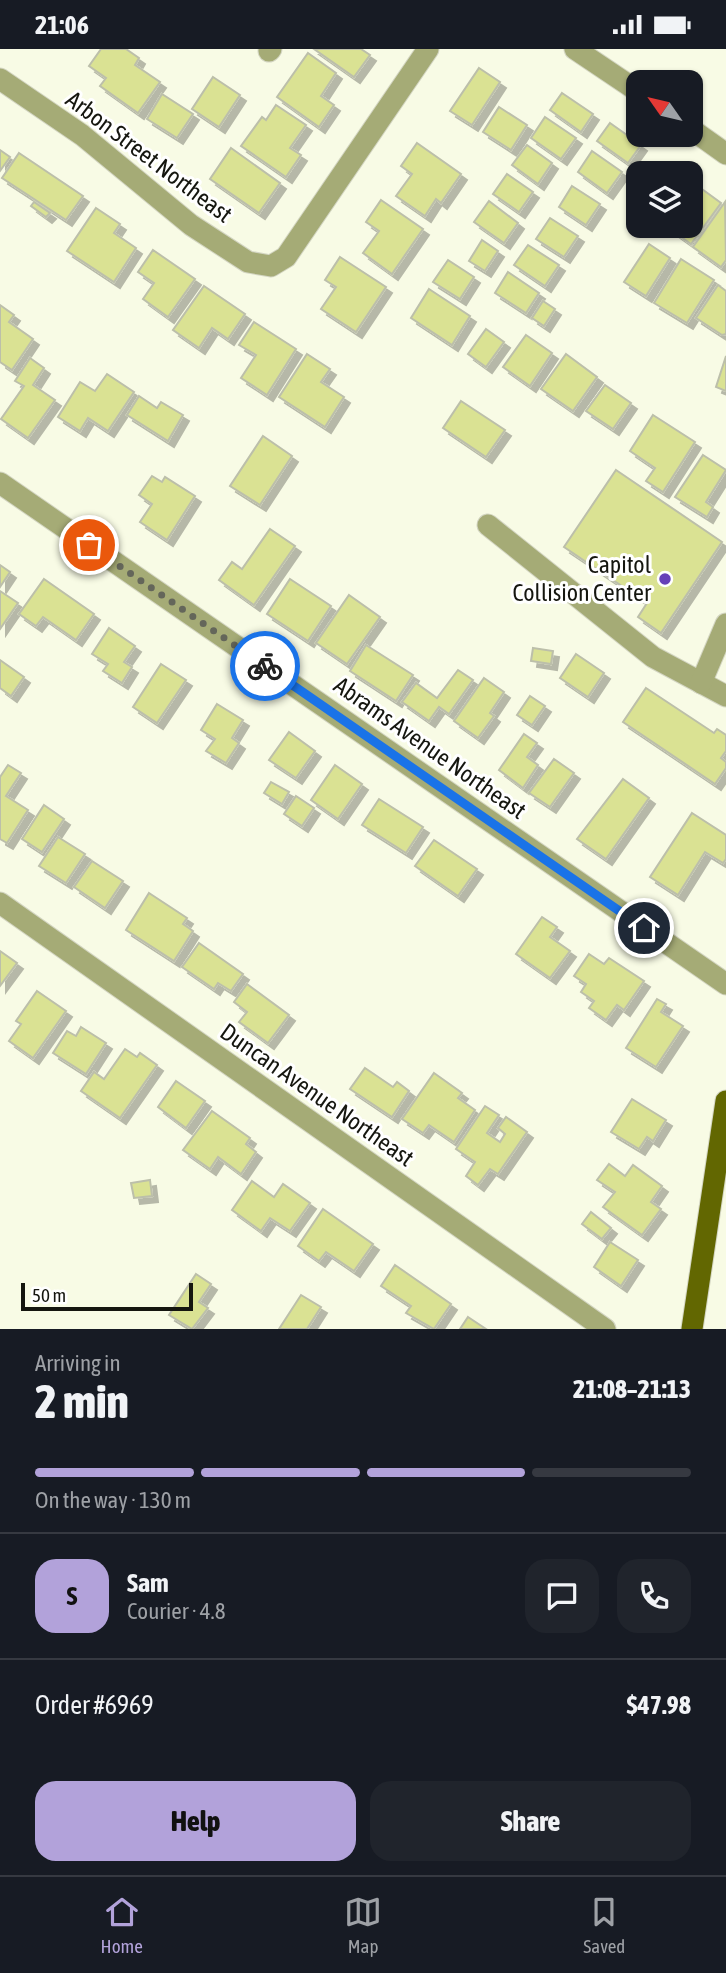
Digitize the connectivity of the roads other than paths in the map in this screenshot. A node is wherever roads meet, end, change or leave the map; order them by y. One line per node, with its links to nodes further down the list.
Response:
1 (428, 49): 3 (street, Arbon Street Northeast)
2 (575, 49): 4 (street)
3 (0, 79)
4 (626, 83)
5 (704, 138): 6 (street)
6 (726, 154)
7 (0, 483): 13 (street, Abrams Avenue Northeast)
8 (488, 525): 10 (street)
9 (726, 624): 10 (street)
10 (701, 683): 11 (street)
11 (726, 696)
12 (0, 903): 15 (street, Duncan Avenue Northeast)
13 (726, 984)
14 (726, 1101): 16 (main road)
15 (606, 1329)
16 (692, 1329)

